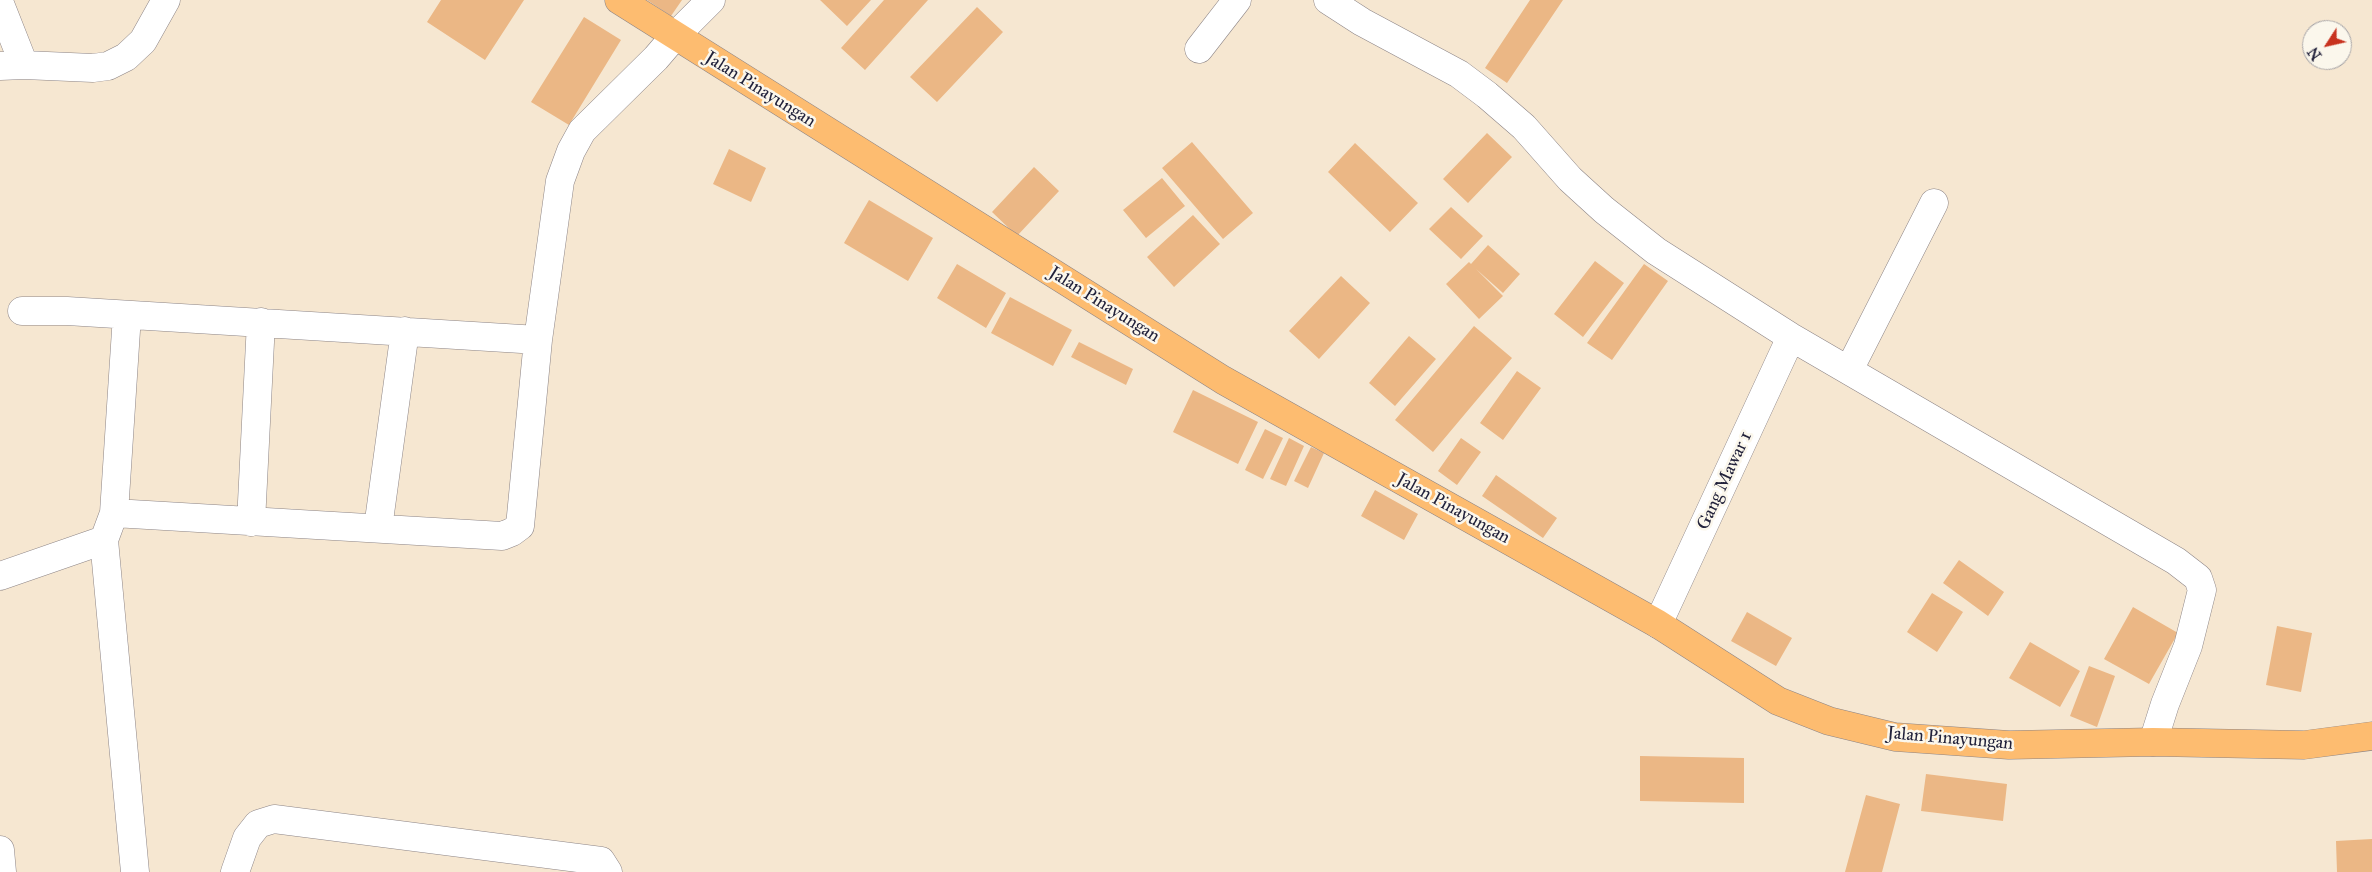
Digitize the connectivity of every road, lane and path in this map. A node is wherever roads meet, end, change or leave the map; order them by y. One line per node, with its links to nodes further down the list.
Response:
1 (166, 0): 9 (street)
2 (619, 0): 7 (main road, Jalan Pinayungan)
3 (711, 0): 7 (street)
4 (1237, 0): 8 (street)
5 (1328, 0): 15 (street)
6 (0, 4): 9 (street)
7 (674, 37): 16 (street); 23 (main road, Jalan Pinayungan)
8 (1199, 49)
9 (12, 66)
10 (1934, 203): 17 (street)
11 (22, 311): 12 (street)
12 (127, 315): 13 (street); 18 (street)
13 (261, 322): 14 (street); 19 (street)
14 (405, 331): 16 (street); 20 (street)
15 (1791, 337): 17 (street); 23 (street, Gang Mawar 1)
16 (538, 340): 20 (street)
17 (1850, 370): 25 (street)
18 (114, 513): 19 (street); 21 (street)
19 (251, 522): 20 (street)
20 (378, 528)
21 (104, 540): 22 (street); 28 (street)
22 (0, 576)
23 (1658, 624): 25 (main road, Jalan Pinayungan)
24 (2372, 736): 25 (main road, Jalan Pinayungan)
25 (2153, 742)
26 (0, 850): 27 (street)
27 (2, 872)
28 (135, 872)
29 (235, 872): 30 (street)
30 (608, 872)

